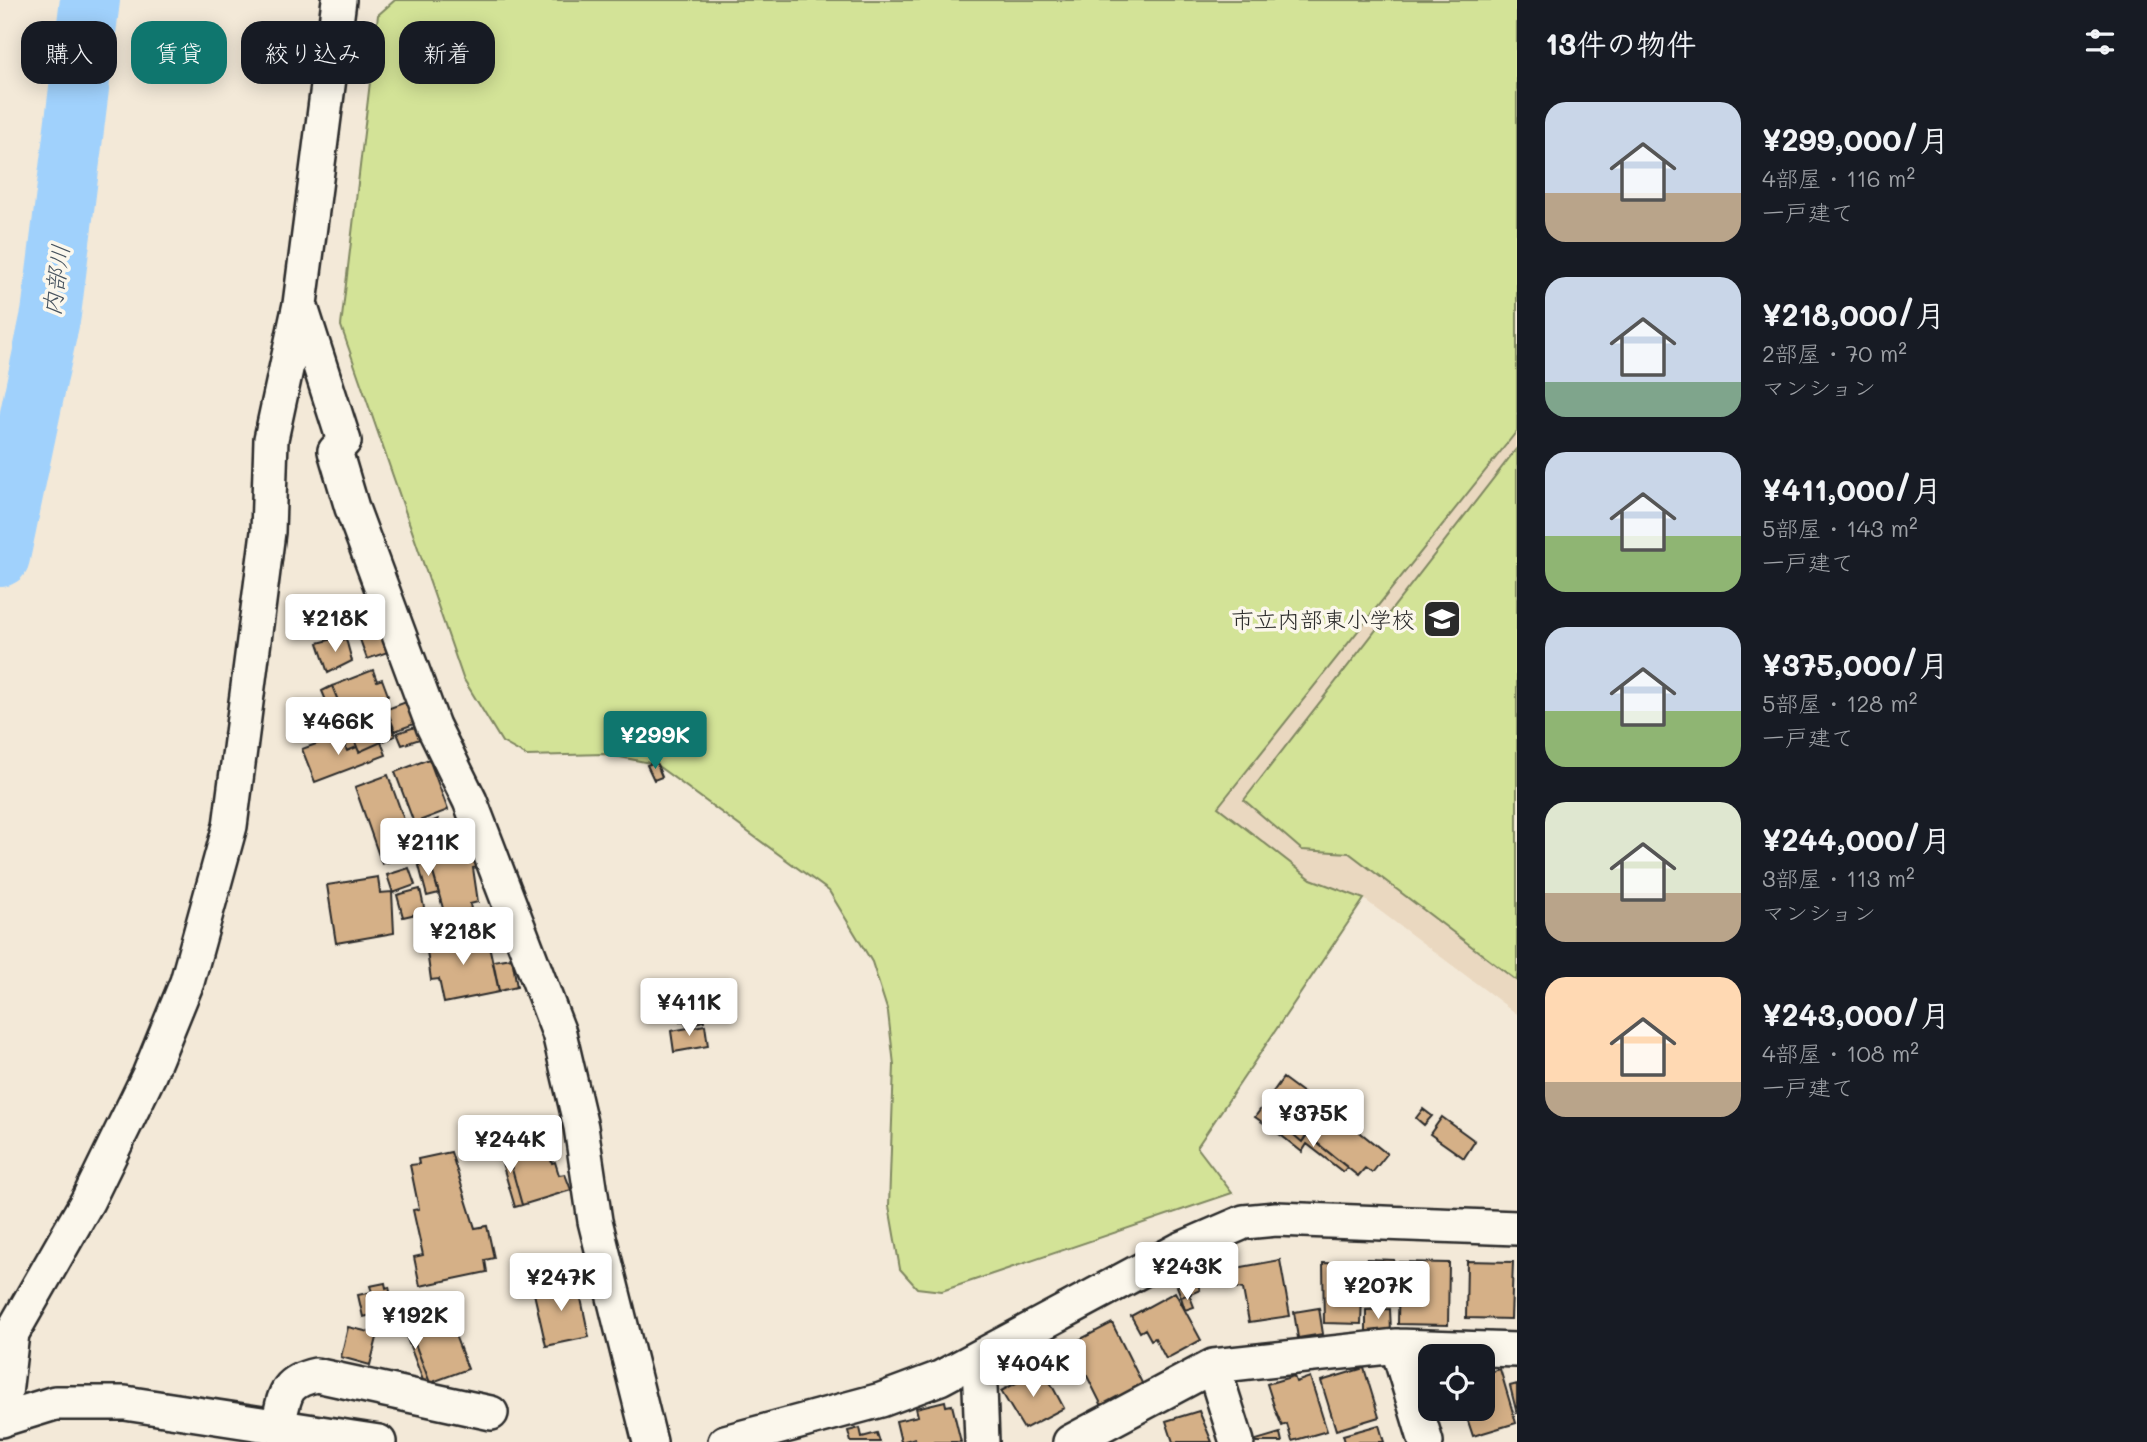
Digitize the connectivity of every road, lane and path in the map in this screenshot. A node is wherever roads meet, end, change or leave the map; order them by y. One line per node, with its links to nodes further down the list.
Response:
1 (339, 0): 2 (street)
2 (300, 304): 9 (street); 12 (street)
3 (1517, 1228): 6 (street)
4 (1397, 1346): 5 (street); 7 (street); 17 (street)
5 (1517, 1350)
6 (979, 1360): 13 (street); 14 (street)
7 (1213, 1366): 15 (street); 16 (street)
8 (491, 1413): 10 (street)
9 (1, 1420): 10 (street)
10 (278, 1426): 11 (street)
11 (376, 1442)
12 (650, 1442)
13 (725, 1442)
14 (982, 1442)
15 (1070, 1442)
16 (1237, 1442)
17 (1426, 1442)

